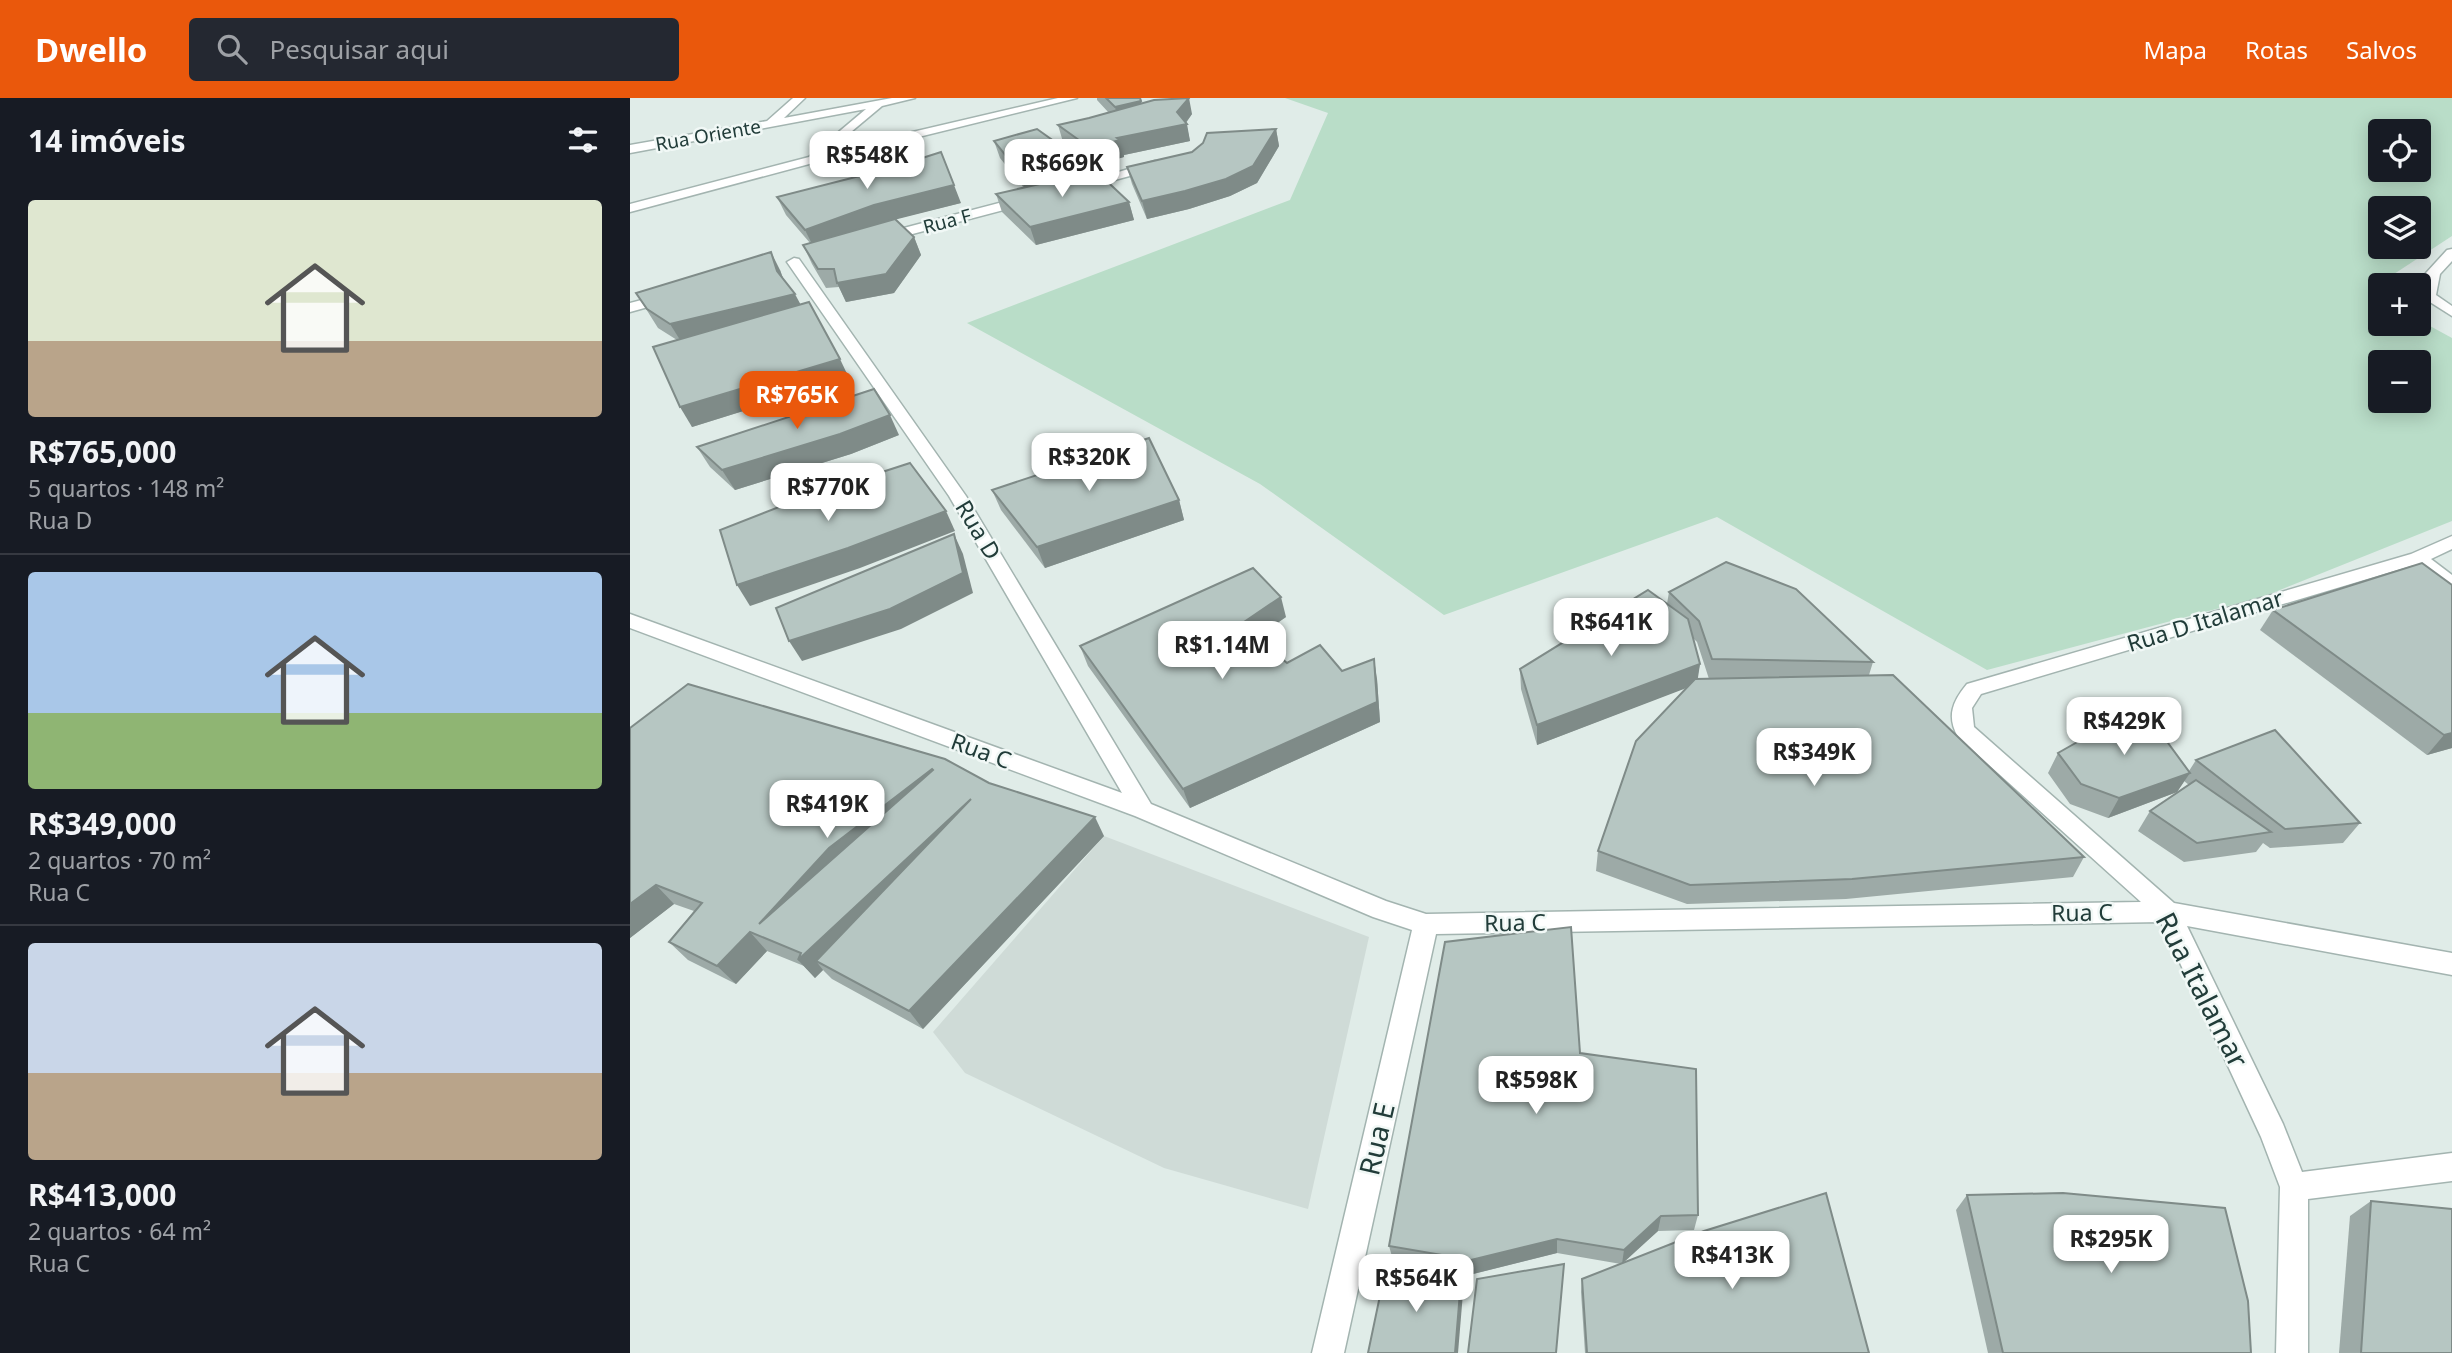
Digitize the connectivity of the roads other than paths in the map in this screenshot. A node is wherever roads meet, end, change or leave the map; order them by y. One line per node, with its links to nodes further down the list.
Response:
1 (800, 98): 5 (street)
2 (910, 98): 4 (street, Rua Oriente)
3 (1072, 98): 7 (street)
4 (879, 105): 5 (street, Rua Oriente); 7 (street)
5 (771, 123): 6 (street, Rua Oriente)
6 (630, 149)
7 (810, 160): 11 (street)
8 (1170, 161): 9 (street)
9 (1062, 190)
10 (1036, 197): 12 (street, Rua F)
11 (630, 208)
12 (874, 240)
13 (2452, 253): 17 (street)
14 (794, 262): 23 (street, Rua D)
15 (680, 294): 16 (street)
16 (630, 308)
17 (2452, 312)
18 (2452, 542): 19 (street, Rua D Italamar)
19 (2417, 558): 20 (street); 22 (street, Rua D Italamar)
20 (2452, 584)
21 (630, 621): 23 (street, Rua C)
22 (1962, 704): 24 (street, Rua Italamar)
23 (1143, 810): 25 (street, Rua C)
24 (2168, 912): 25 (street, Rua C); 26 (street, Rua C); 28 (street, Rua Italamar)
25 (1426, 924): 29 (street, Rua E)
26 (2452, 964)
27 (2452, 1167): 28 (street)
28 (2294, 1187): 30 (street, Rua Italamar)
29 (1328, 1353)
30 (2292, 1353)

